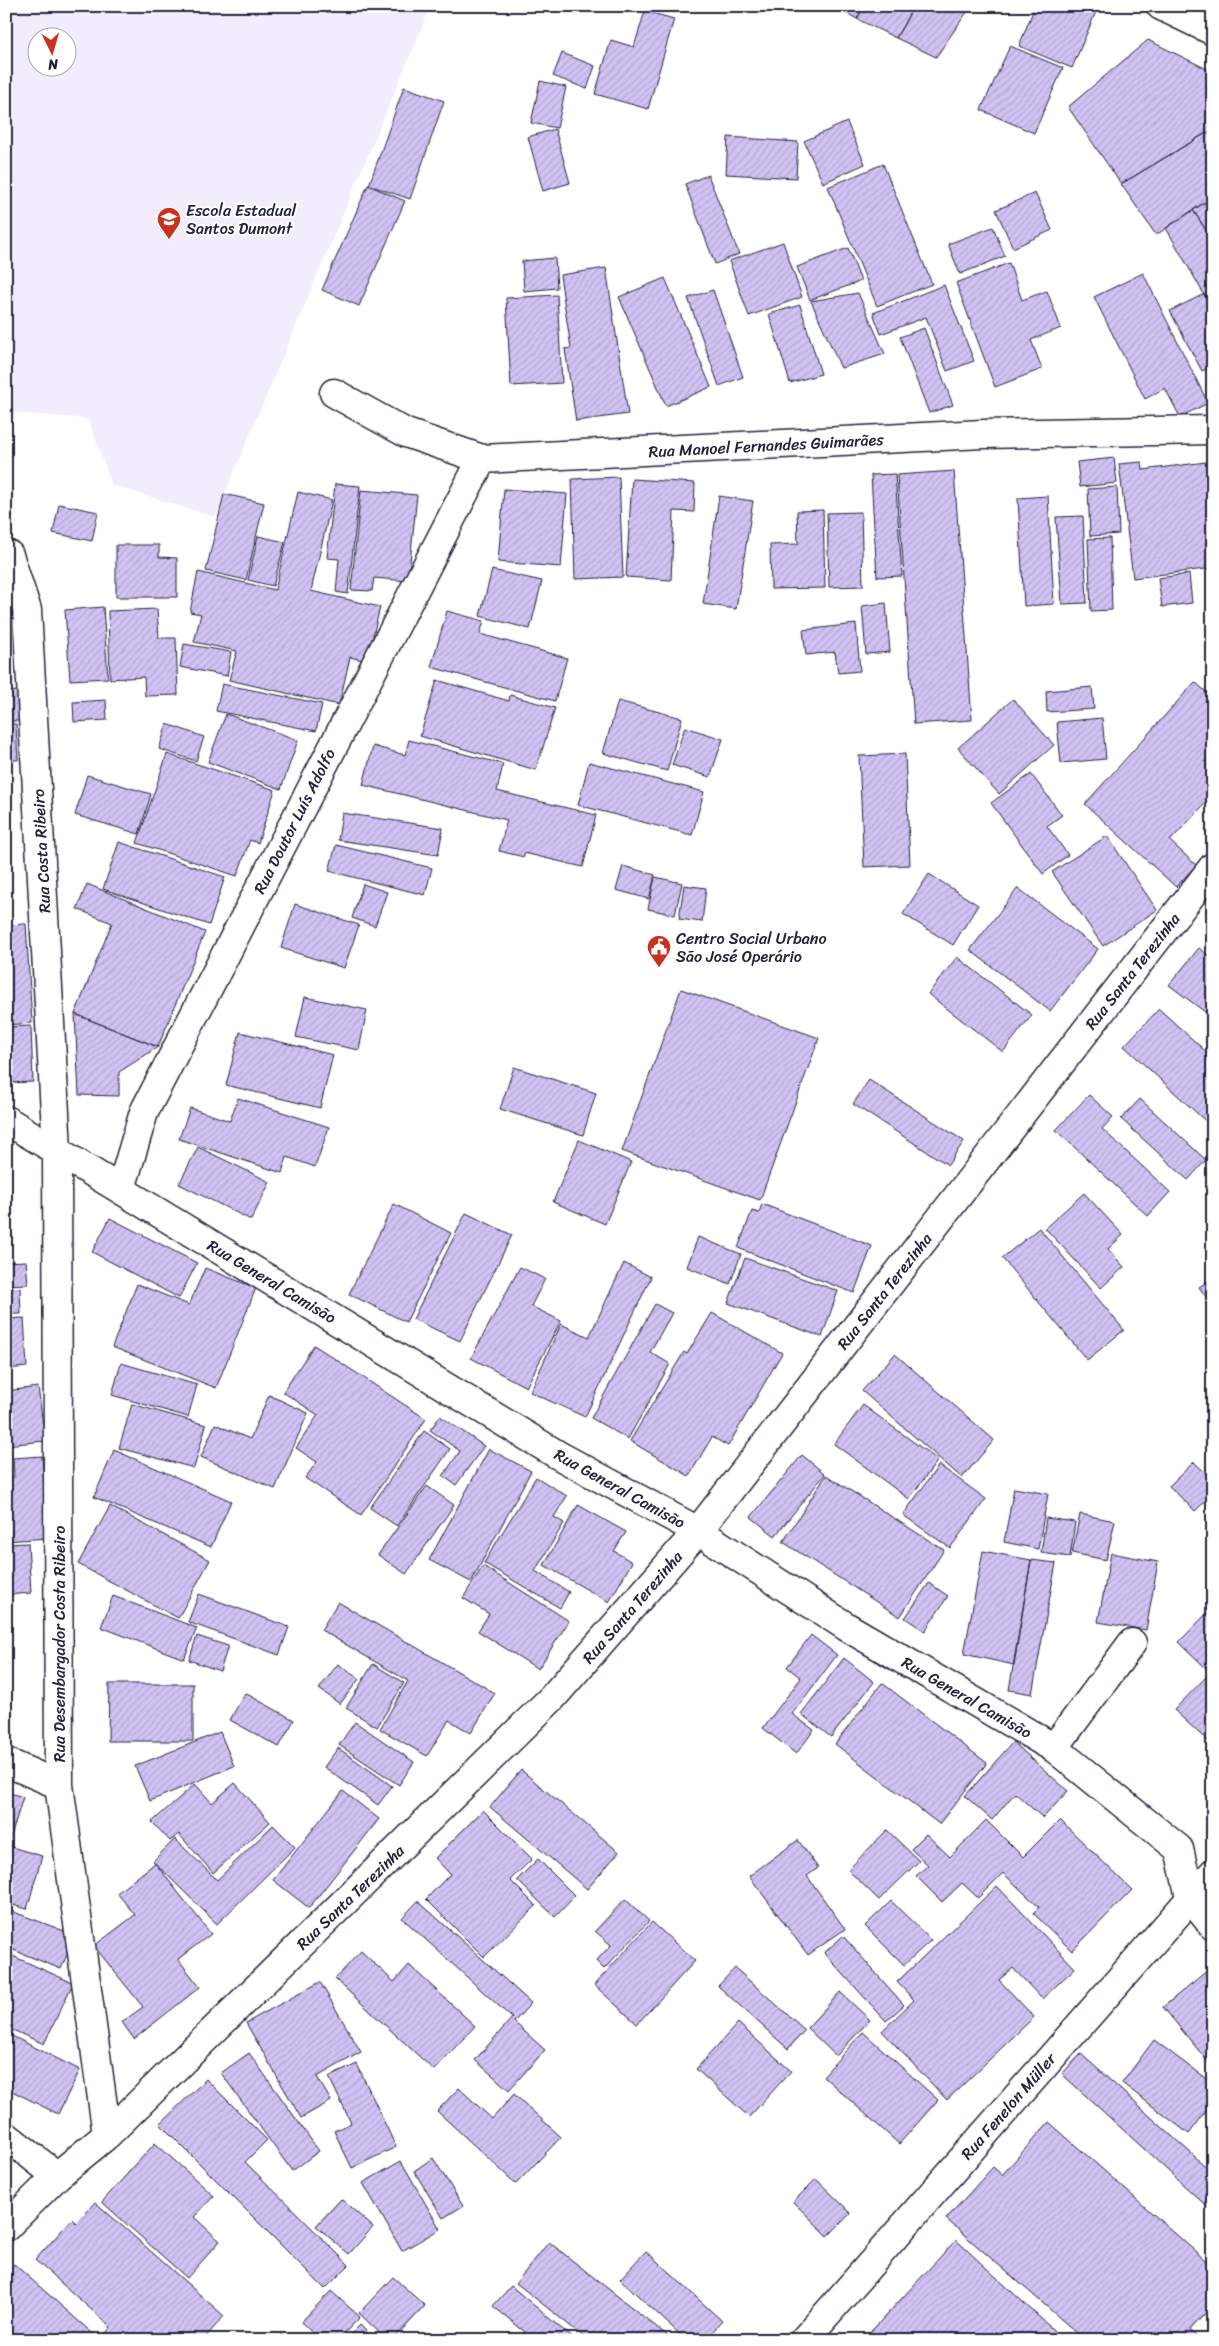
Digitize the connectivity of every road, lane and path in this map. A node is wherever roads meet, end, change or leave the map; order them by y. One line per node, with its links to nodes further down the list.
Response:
1 (1161, 6): 2 (street)
2 (1213, 30)
3 (334, 393): 5 (street, Rua Manoel Fernandes Guimarães)
4 (1213, 430): 5 (street, Rua Manoel Fernandes Guimarães)
5 (482, 459): 10 (street, Rua Doutor Luís Adolfo)
6 (8, 555): 9 (street, Rua Costa Ribeiro)
7 (1213, 867): 11 (street, Rua Santa Terezinha)
8 (6, 1120): 9 (street, Rua General Camisão)
9 (57, 1149): 10 (street, Rua General Camisão); 15 (street, Rua Desembargador Costa Ribeiro)
10 (121, 1189): 11 (street, Rua General Camisão)
11 (698, 1531): 13 (street, Rua General Camisão); 19 (street, Rua Santa Terezinha)
12 (1132, 1643): 13 (street)
13 (1054, 1748): 17 (street, Rua General Camisão)
14 (6, 1762): 15 (street)
15 (59, 1785): 19 (street, Rua Desembargador Costa Ribeiro)
16 (1213, 1873): 17 (street, Rua Fenelon Müller)
17 (1190, 1897): 18 (street); 23 (street, Rua Fenelon Müller)
18 (1213, 1926)
19 (107, 2135): 21 (street, Rua Santa Terezinha)
20 (6, 2136): 21 (street)
21 (58, 2176): 22 (street, Rua Santa Terezinha)
22 (6, 2227)
23 (804, 2340)

